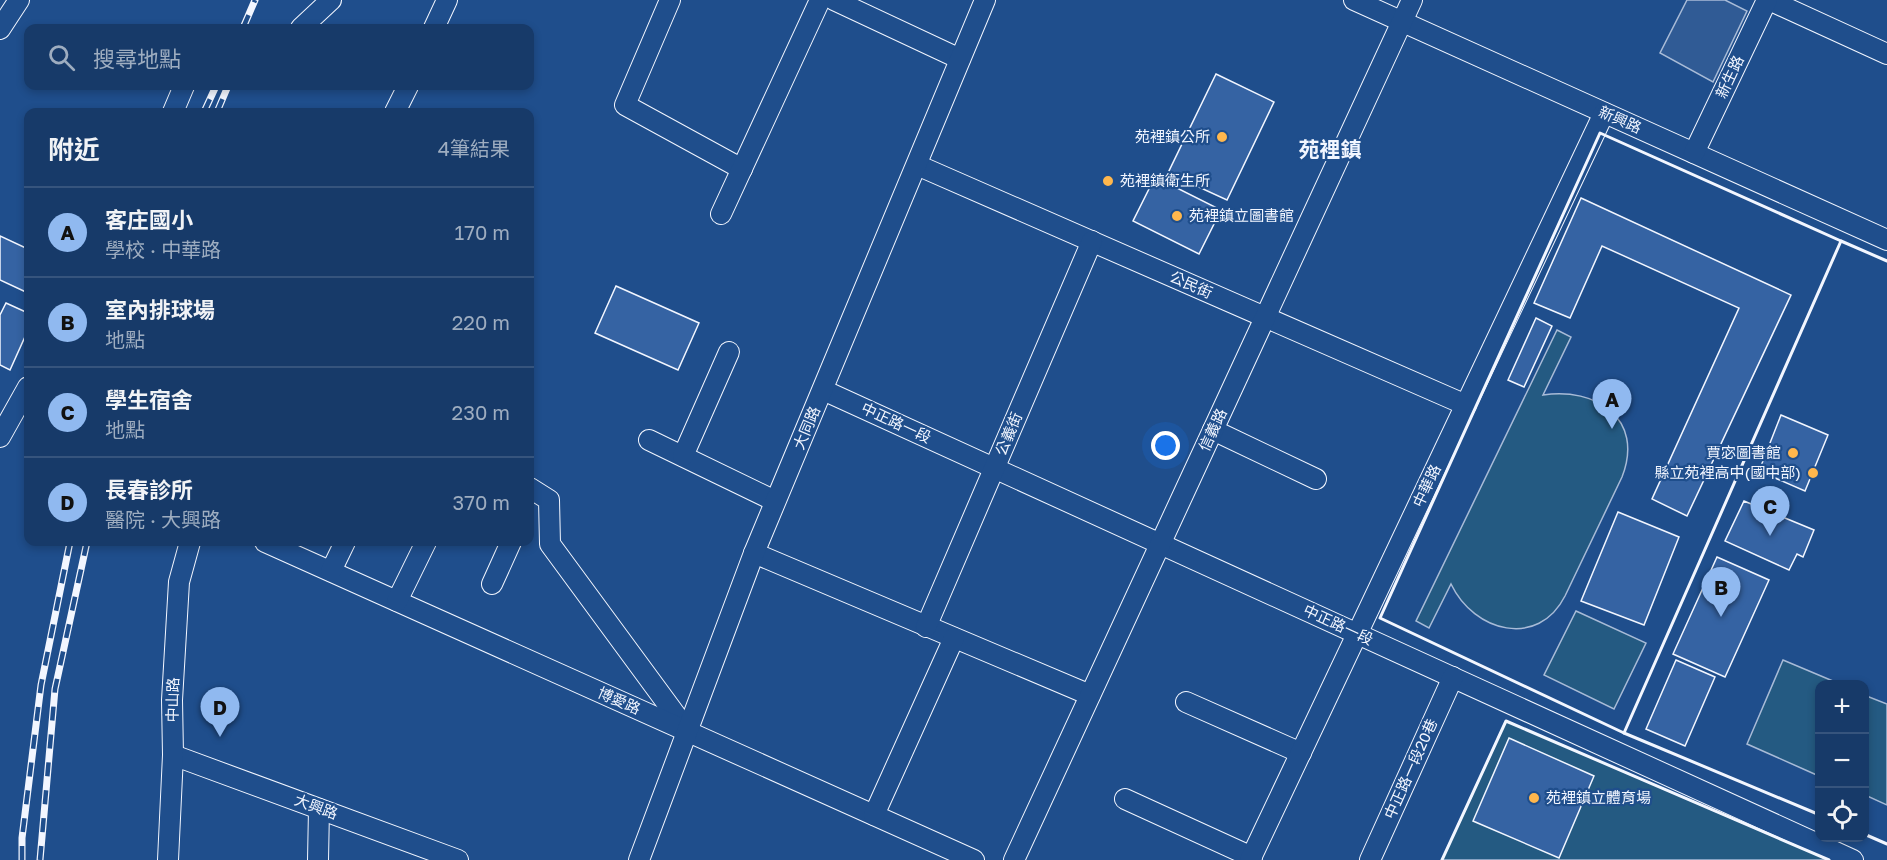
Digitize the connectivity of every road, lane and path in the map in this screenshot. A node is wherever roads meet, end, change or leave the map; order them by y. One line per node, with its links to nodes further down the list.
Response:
1 (19, 0): 14 (street)
2 (331, 0): 12 (street)
3 (447, 0): 13 (street)
4 (670, 0): 24 (street)
5 (820, 0): 24 (street)
6 (834, 0): 16 (street)
7 (985, 0): 16 (street, 大同路)
8 (1354, 0): 11 (street, 新興路)
9 (1412, 0): 11 (street, 信義路)
10 (1768, 0): 15 (street); 22 (street, 新生路)
11 (1402, 22): 21 (street, 新興路); 28 (street, 信義路)
12 (305, 24)
13 (436, 24)
14 (0, 29)
15 (1887, 54)
16 (960, 59): 23 (street, 大同路)
17 (182, 90): 19 (street)
18 (406, 90): 20 (street)
19 (175, 108)
20 (397, 108)
21 (1604, 113): 22 (street, 新興路); 32 (street, 中華路)
22 (1694, 153): 26 (street, 新興路)
23 (917, 165): 27 (street, 公民街); 30 (street, 大同路)
24 (742, 169): 25 (street)
25 (721, 214)
26 (1887, 240)
27 (1092, 241): 28 (street, 公民街); 37 (street, 公義街)
28 (1265, 317): 32 (street, 公民街); 34 (street, 信義路)
29 (729, 352): 36 (street)
30 (823, 390): 37 (street, 中正路一段); 40 (street, 大同路)
31 (24, 393): 33 (street)
32 (1466, 405): 52 (street, 中華路)
33 (2, 427)
34 (1213, 430): 38 (street); 41 (street, 信義路)
35 (649, 440): 36 (street)
36 (683, 456): 40 (street)
37 (995, 468): 41 (street, 中正路一段); 51 (street, 公義街)
38 (1316, 479)
39 (534, 493): 57 (street)
40 (775, 501): 47 (street, 大同路)
41 (1160, 544): 52 (street, 中正路一段); 55 (street, 信義路)
42 (189, 546): 59 (street, 中山路)
43 (274, 546): 48 (street, 博愛路)
44 (343, 546): 48 (street)
45 (424, 546): 50 (street)
46 (509, 546): 49 (street)
47 (754, 553): 51 (street); 57 (street, 大同路)
48 (331, 571): 50 (street, 博愛路)
49 (492, 584)
50 (397, 601): 57 (street, 博愛路)
51 (926, 627): 53 (street)
52 (1357, 633): 54 (street, 中正路一段); 58 (street, 中華路)
53 (954, 638): 55 (street); 62 (street)
54 (1453, 677): 70 (street, 中正路一段20巷); 71 (street, 中正路一段)
55 (1090, 696): 69 (street, 信義路)
56 (1186, 702): 58 (street)
57 (688, 731): 62 (street, 博愛路); 67 (street, 大同路)
58 (1300, 753): 63 (street, 中華路)
59 (173, 755): 61 (street, 大興路); 64 (street, 中山路)
60 (1125, 799): 63 (street)
61 (319, 808): 65 (street); 66 (street, 大興路)
62 (874, 815): 68 (street, 博愛路)
63 (1251, 858)
64 (168, 860)
65 (318, 860)
66 (459, 860)
67 (639, 860)
68 (974, 860)
69 (1014, 860)
70 (1370, 860)
71 (1853, 860)

